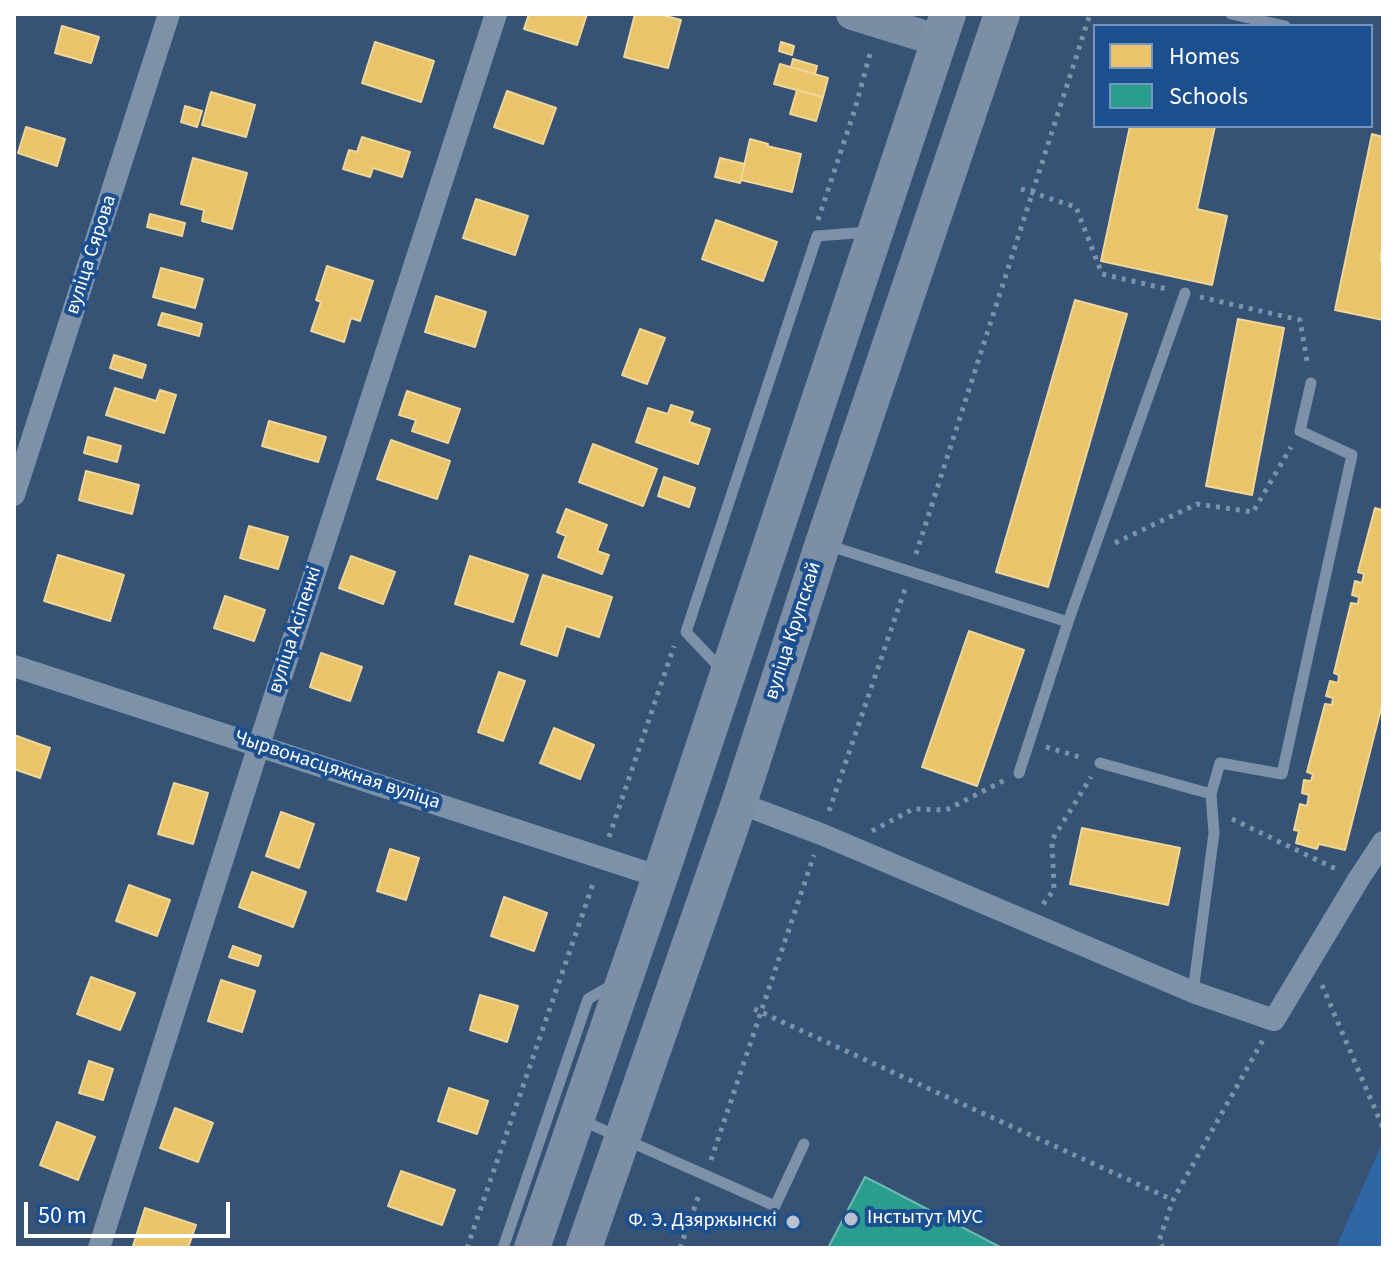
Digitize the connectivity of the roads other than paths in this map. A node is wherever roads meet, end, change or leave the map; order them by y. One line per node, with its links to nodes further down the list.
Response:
1 (169, 14): 11 (street, вуліца Сярова)
2 (496, 14): 16 (street, вуліца Асіпенкі)
3 (852, 14): 7 (street)
4 (1002, 14): 12 (main road, вуліца Крупскай)
5 (1231, 14): 6 (lane)
6 (1276, 24)
7 (944, 28): 8 (main road)
8 (876, 231): 15 (main road); 15 (lane)
9 (1185, 293): 13 (lane)
10 (1311, 383): 19 (lane)
11 (14, 495)
12 (823, 543): 13 (lane); 20 (main road, вуліца Крупскай)
13 (1068, 622): 18 (lane)
14 (14, 666): 16 (street, Чырвонасцяжная вуліца)
15 (727, 676): 22 (main road)
16 (259, 745): 22 (street, Чырвонасцяжная вуліца); 28 (street, вуліца Асіпенкі)
17 (1100, 763): 19 (lane)
18 (1019, 773)
19 (1211, 794): 24 (lane)
20 (739, 803): 24 (street); 26 (main road, вуліца Крупскай)
21 (1383, 842): 24 (street)
22 (660, 877): 23 (main road)
23 (625, 978): 25 (main road); 29 (lane)
24 (1193, 992)
25 (576, 1118): 26 (lane); 30 (main road)
26 (623, 1138): 27 (lane); 31 (main road, вуліца Крупскай)
27 (804, 1144)
28 (99, 1248)
29 (503, 1248)
30 (532, 1248)
31 (584, 1248)

